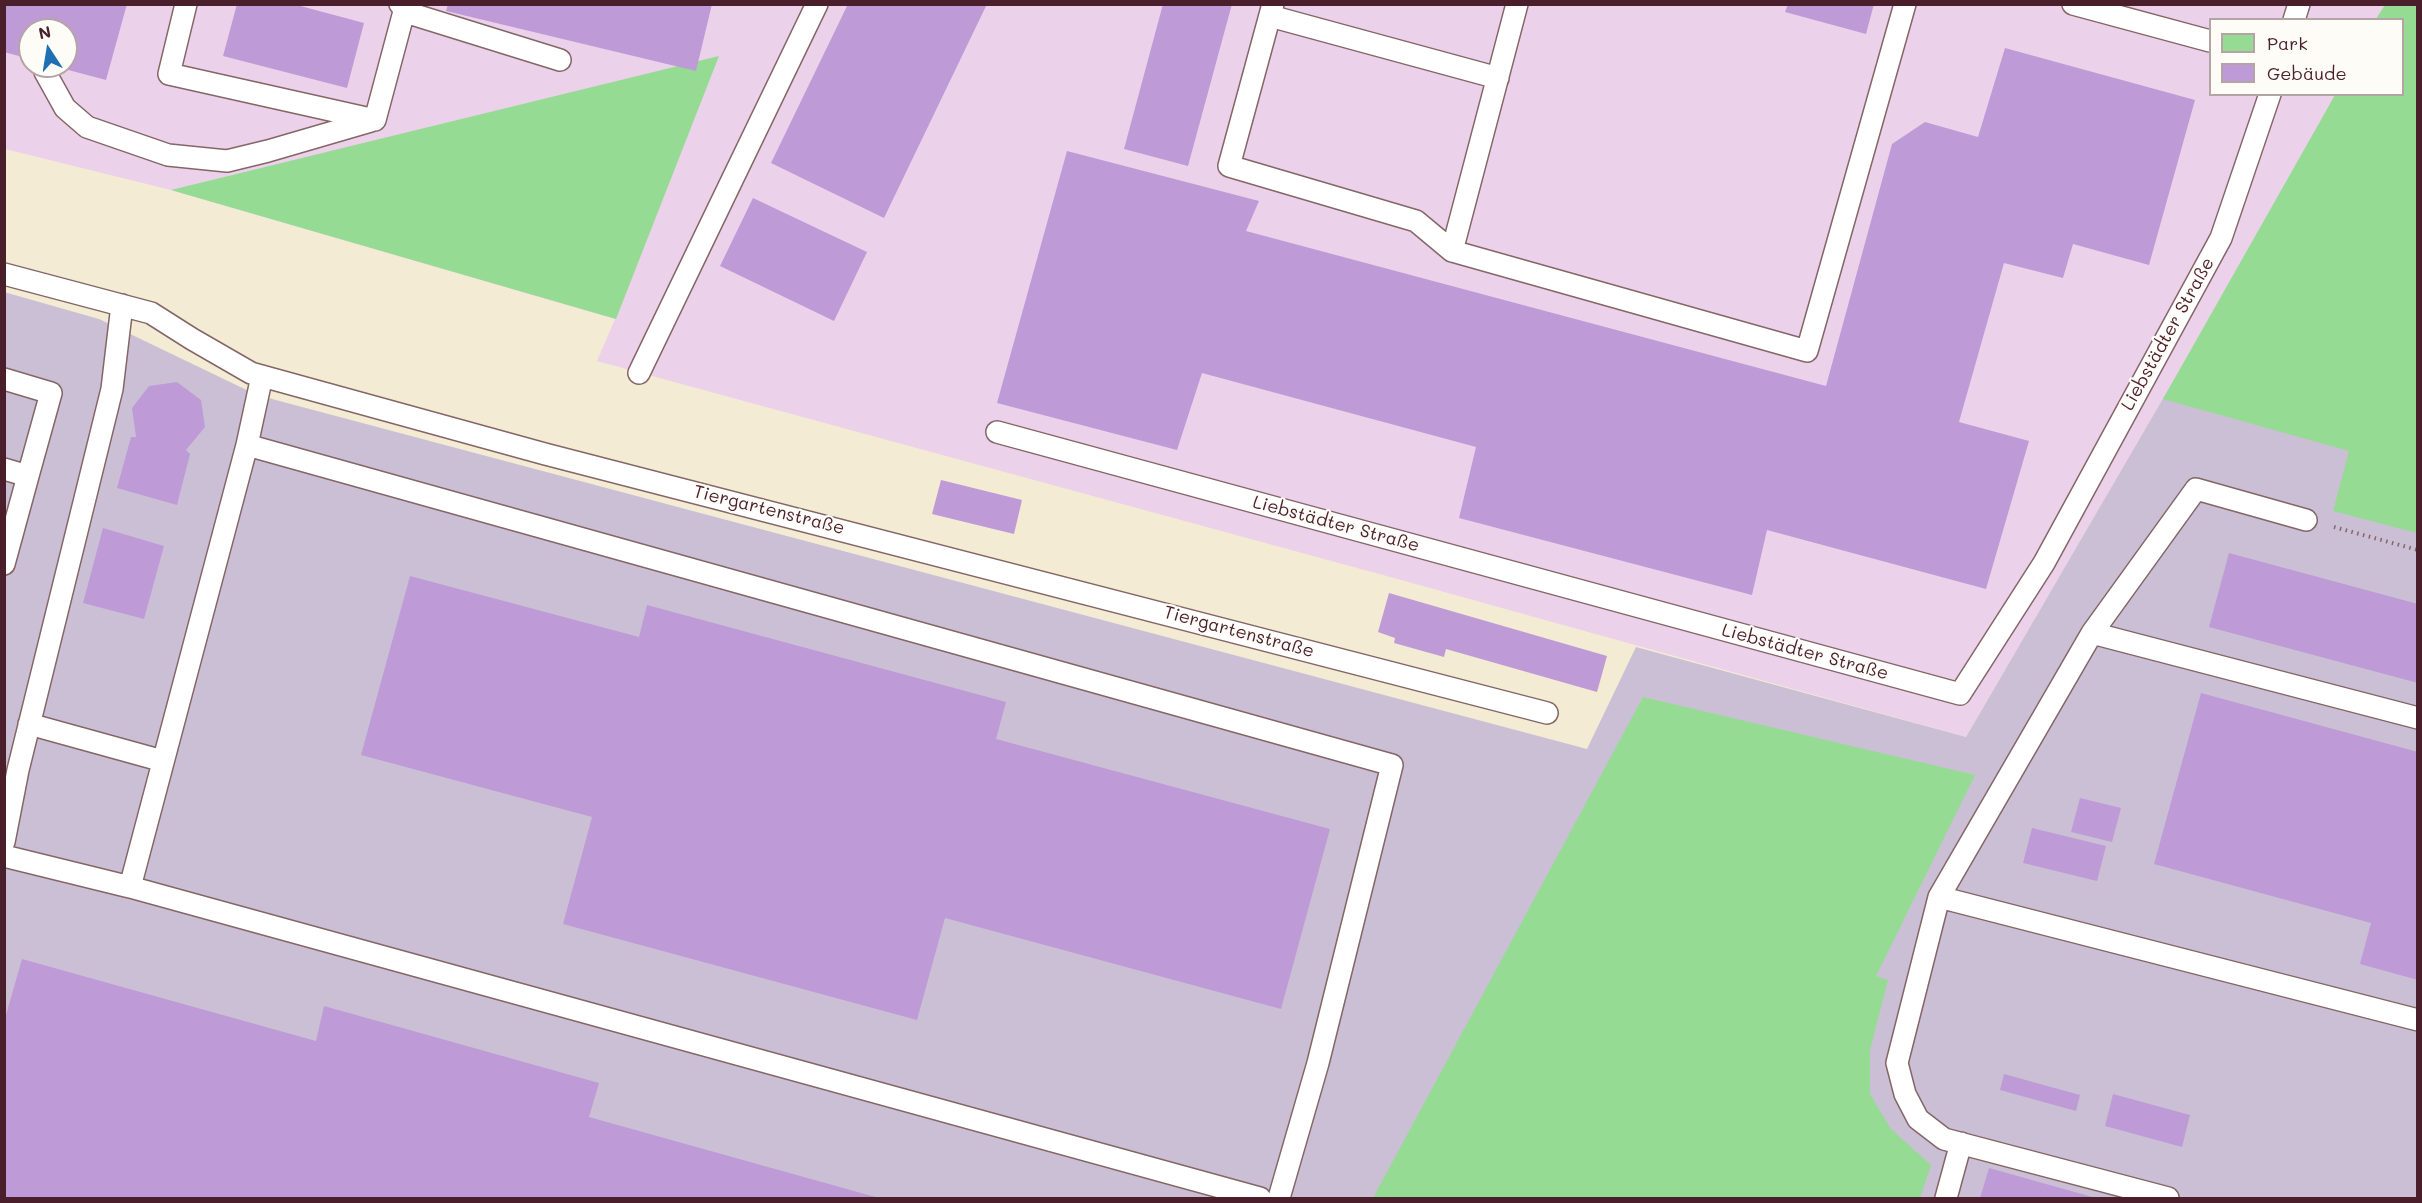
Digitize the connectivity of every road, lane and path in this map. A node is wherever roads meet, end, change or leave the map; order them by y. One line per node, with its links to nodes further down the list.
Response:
1 (186, 4): 13 (lane)
2 (817, 4): 17 (lane)
3 (1517, 4): 11 (lane)
4 (1905, 4): 14 (lane)
5 (2073, 4): 8 (lane)
6 (404, 5): 9 (lane); 13 (lane)
7 (1272, 10): 11 (lane); 14 (lane)
8 (2209, 40)
9 (560, 60)
10 (48, 78): 13 (lane)
11 (1498, 78): 14 (lane)
12 (2269, 96): 20 (lane, Liebstädter Straße)
13 (375, 120)
14 (1452, 251)
15 (4, 274): 16 (lane, Tiergartenstraße)
16 (122, 305): 18 (lane, Tiergartenstraße); 30 (lane)
17 (639, 373)
18 (262, 376): 21 (lane); 28 (lane, Tiergartenstraße)
19 (4, 379): 23 (lane)
20 (997, 432)
21 (247, 445): 31 (lane); 40 (lane)
22 (4, 470): 23 (lane)
23 (28, 476): 26 (lane)
24 (2306, 520): 25 (path); 27 (lane)
25 (2418, 550)
26 (4, 564)
27 (2092, 633): 29 (lane); 36 (lane)
28 (1547, 713)
29 (2418, 718)
30 (29, 724): 31 (lane); 32 (lane)
31 (163, 761): 35 (lane)
32 (11, 774): 33 (lane)
33 (4, 842)
34 (4, 856): 35 (lane)
35 (130, 887): 39 (lane)
36 (1939, 897): 37 (lane); 38 (lane)
37 (2418, 1020)
38 (1960, 1143): 41 (lane); 42 (lane)
39 (1260, 1198)
40 (1279, 1198)
41 (1946, 1198)
42 (2168, 1198)

